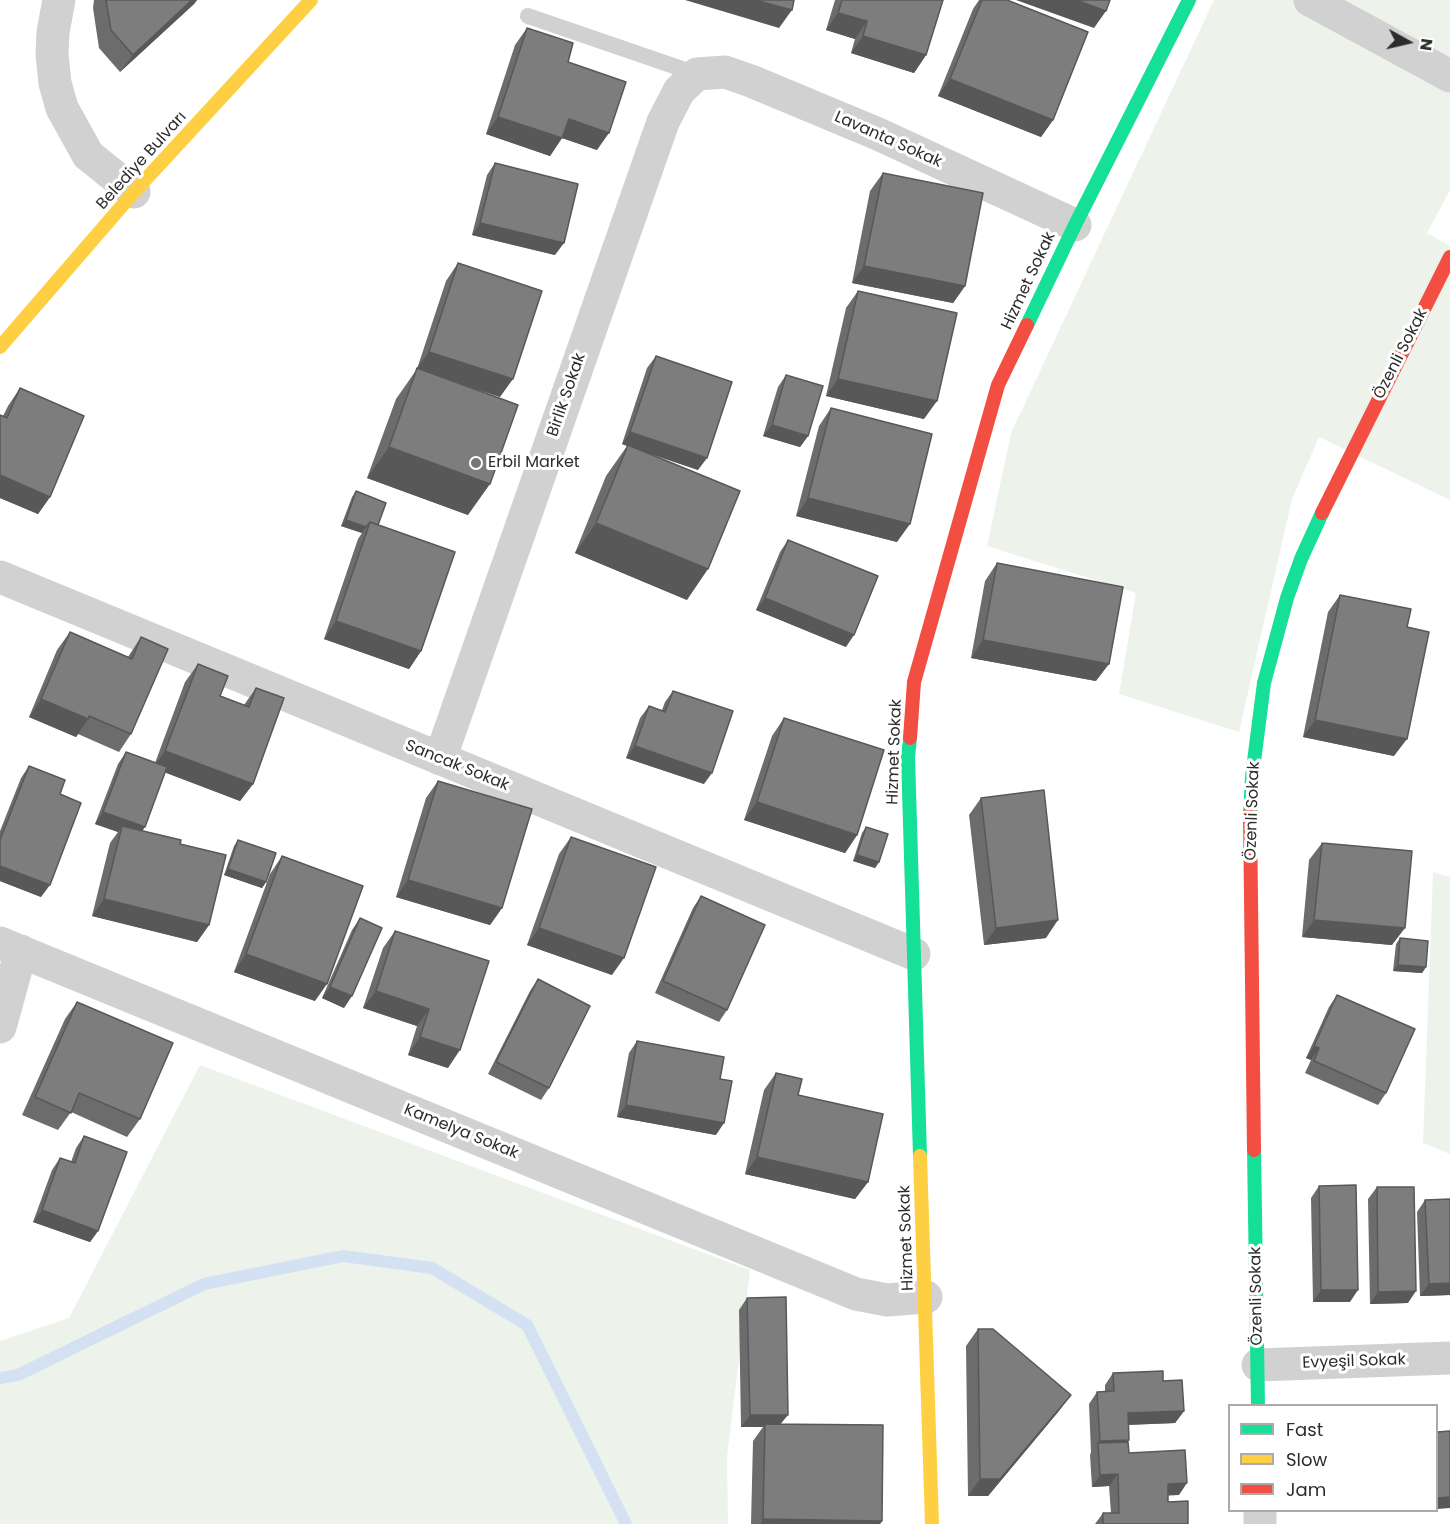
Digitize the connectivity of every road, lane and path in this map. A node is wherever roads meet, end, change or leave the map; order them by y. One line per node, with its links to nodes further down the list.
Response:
1 (59, 0): 8 (street)
2 (312, 0): 8 (street, Belediye Bulvarı)
3 (1189, 0): 9 (street, Hizmet Sokak)
4 (1310, 0): 7 (street)
5 (528, 16): 6 (lane)
6 (697, 74): 9 (street, Lavanta Sokak); 13 (street, Birlik Sokak)
7 (1450, 76)
8 (134, 192): 11 (street, Belediye Bulvarı)
9 (1074, 225): 15 (street, Hizmet Sokak)
10 (1450, 256): 19 (street, Özenli Sokak)
11 (0, 347)
12 (0, 578): 13 (street, Sancak Sokak)
13 (441, 759): 15 (street, Sancak Sokak)
14 (10, 947): 16 (street); 17 (street, Kamelya Sokak)
15 (914, 954): 17 (street, Hizmet Sokak)
16 (0, 1027)
17 (926, 1297): 21 (street, Hizmet Sokak)
18 (1450, 1358): 19 (street, Evyeşil Sokak)
19 (1258, 1365): 20 (street, Özenli Sokak)
20 (1258, 1404)
21 (933, 1524)

